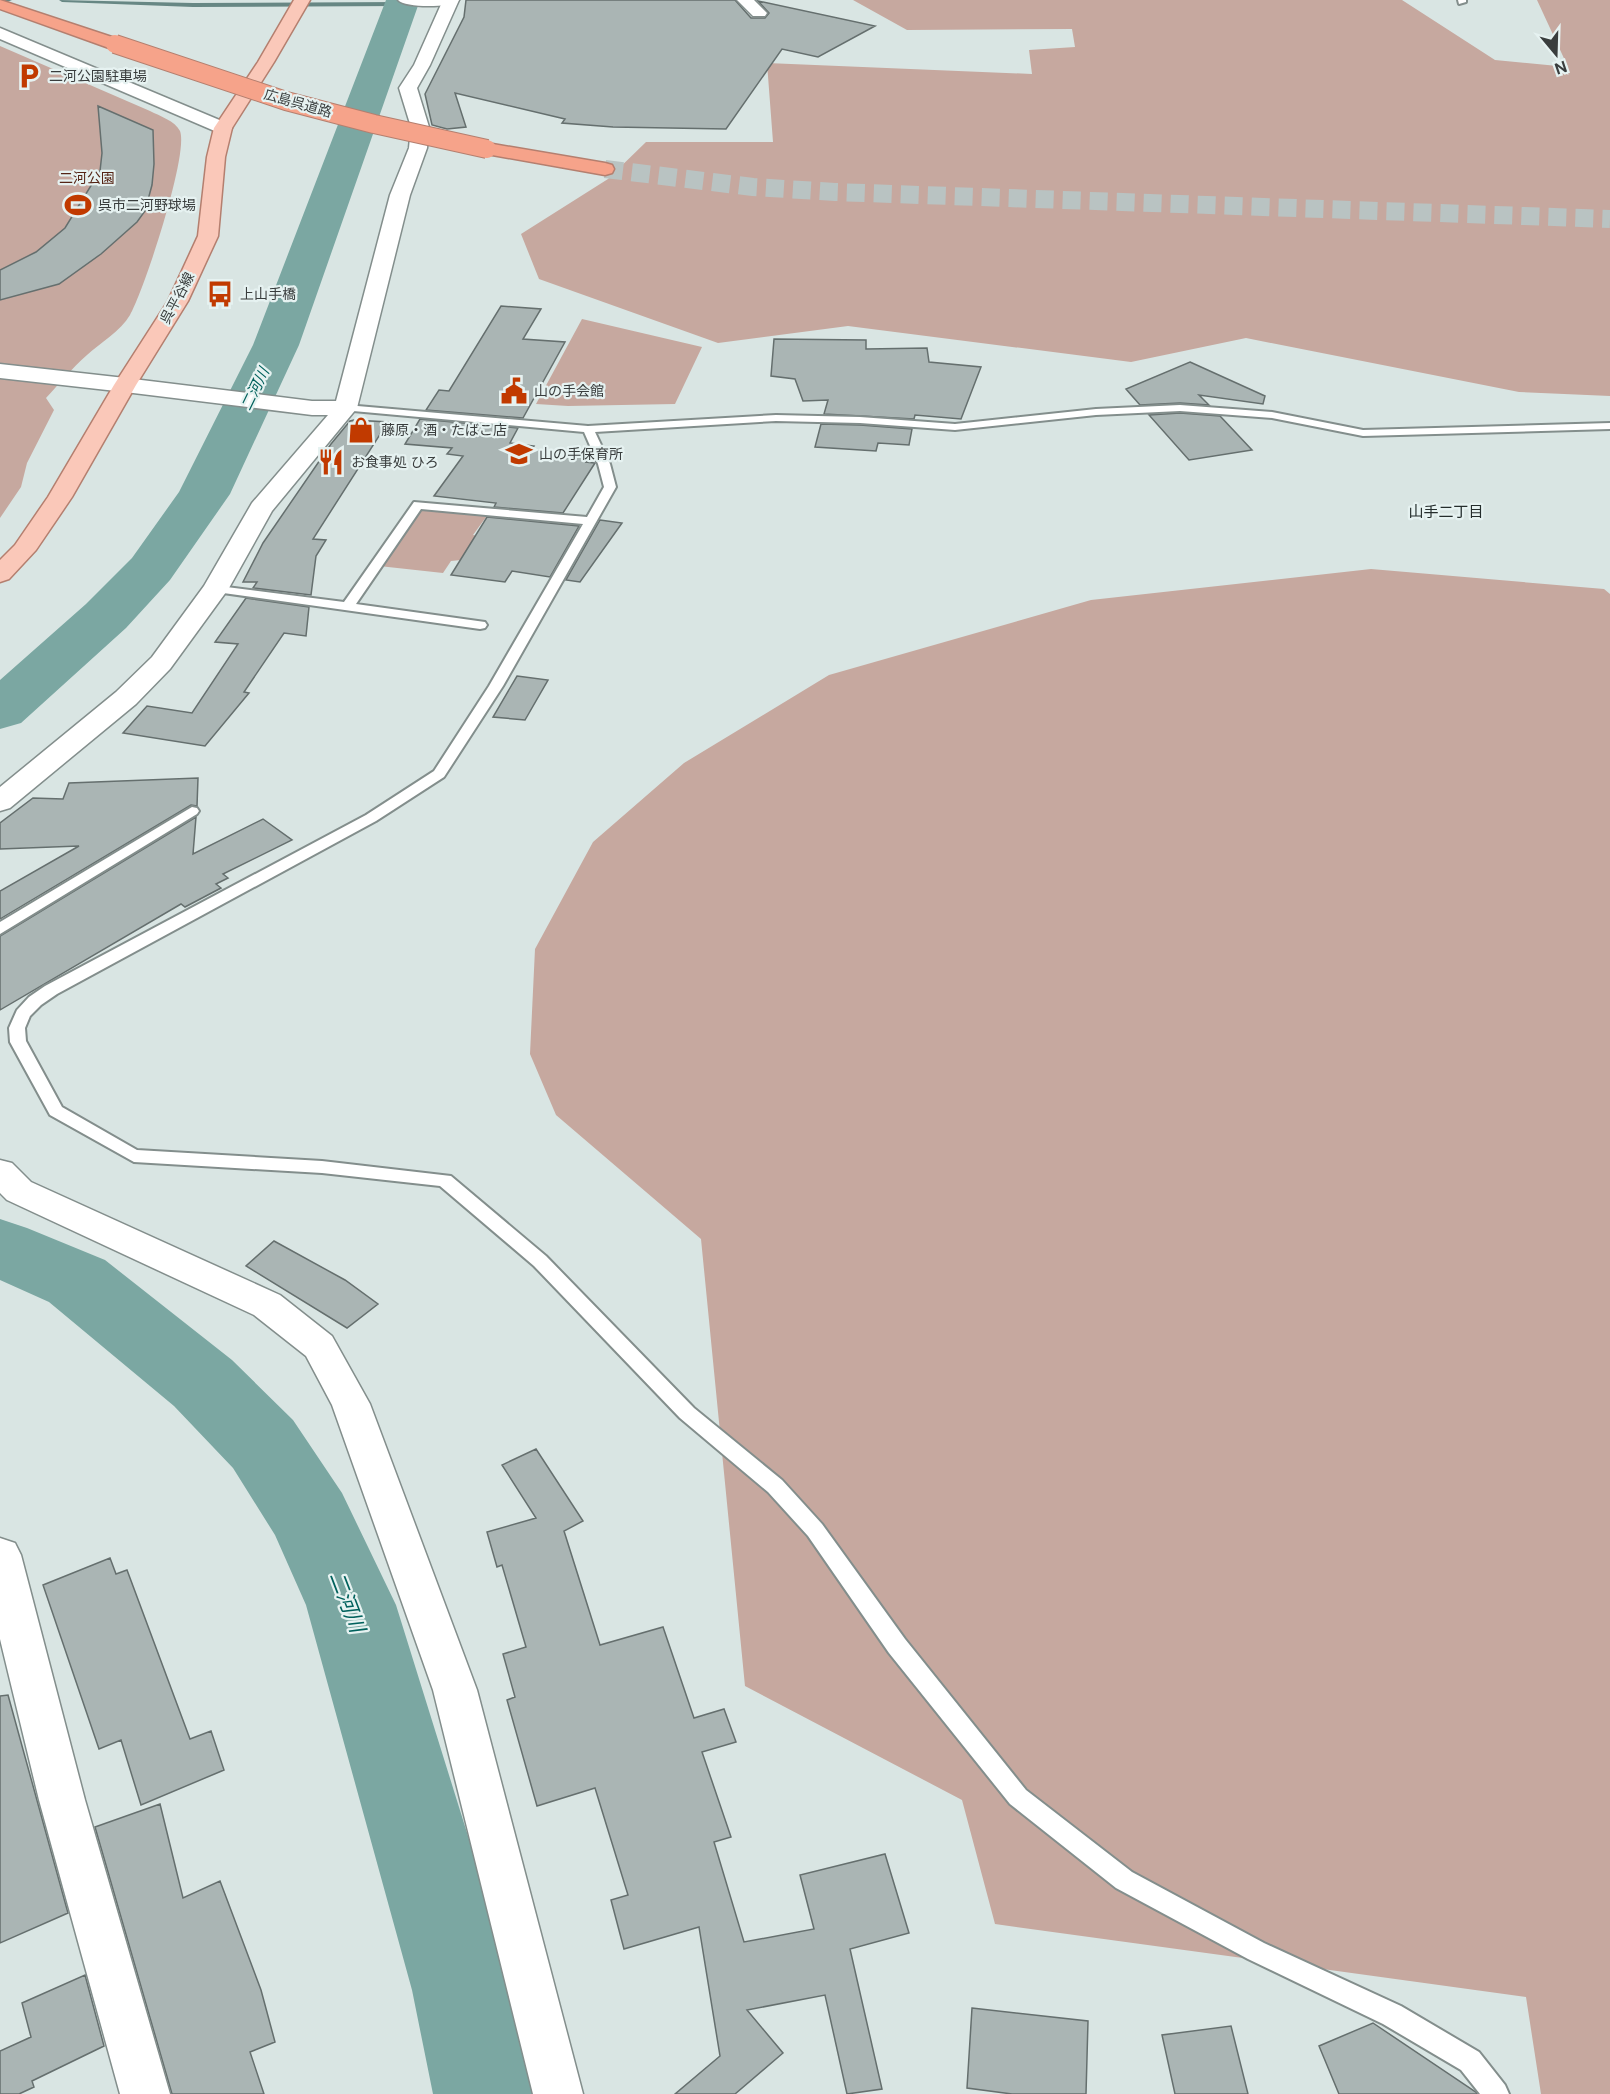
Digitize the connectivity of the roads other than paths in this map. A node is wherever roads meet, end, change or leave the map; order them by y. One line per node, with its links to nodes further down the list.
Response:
1 (302, 0): 9 (main road, 呉平谷線)
2 (406, 0): 3 (street)
3 (439, 0): 4 (street)
4 (451, 0): 13 (street)
5 (745, 0): 7 (street)
6 (0, 4): 10 (highway, 広島呉道路, bridge)
7 (759, 13)
8 (0, 33): 9 (street)
9 (223, 128): 12 (main road, 呉平谷線)
10 (605, 169)
11 (0, 371): 12 (street)
12 (125, 384): 13 (street); 17 (main road, 呉平谷線)
13 (346, 408): 15 (lane); 18 (street)
14 (1610, 426): 15 (lane)
15 (588, 429): 16 (lane)
16 (590, 521): 19 (lane); 28 (lane)
17 (0, 574)
18 (216, 588): 19 (lane); 21 (street)
19 (348, 606): 20 (lane)
20 (480, 625)
21 (0, 802)
22 (192, 811): 23 (lane)
23 (0, 929)
24 (0, 1172): 27 (street)
25 (0, 1555): 26 (street)
26 (145, 2094)
27 (558, 2094)
28 (1496, 2094)

